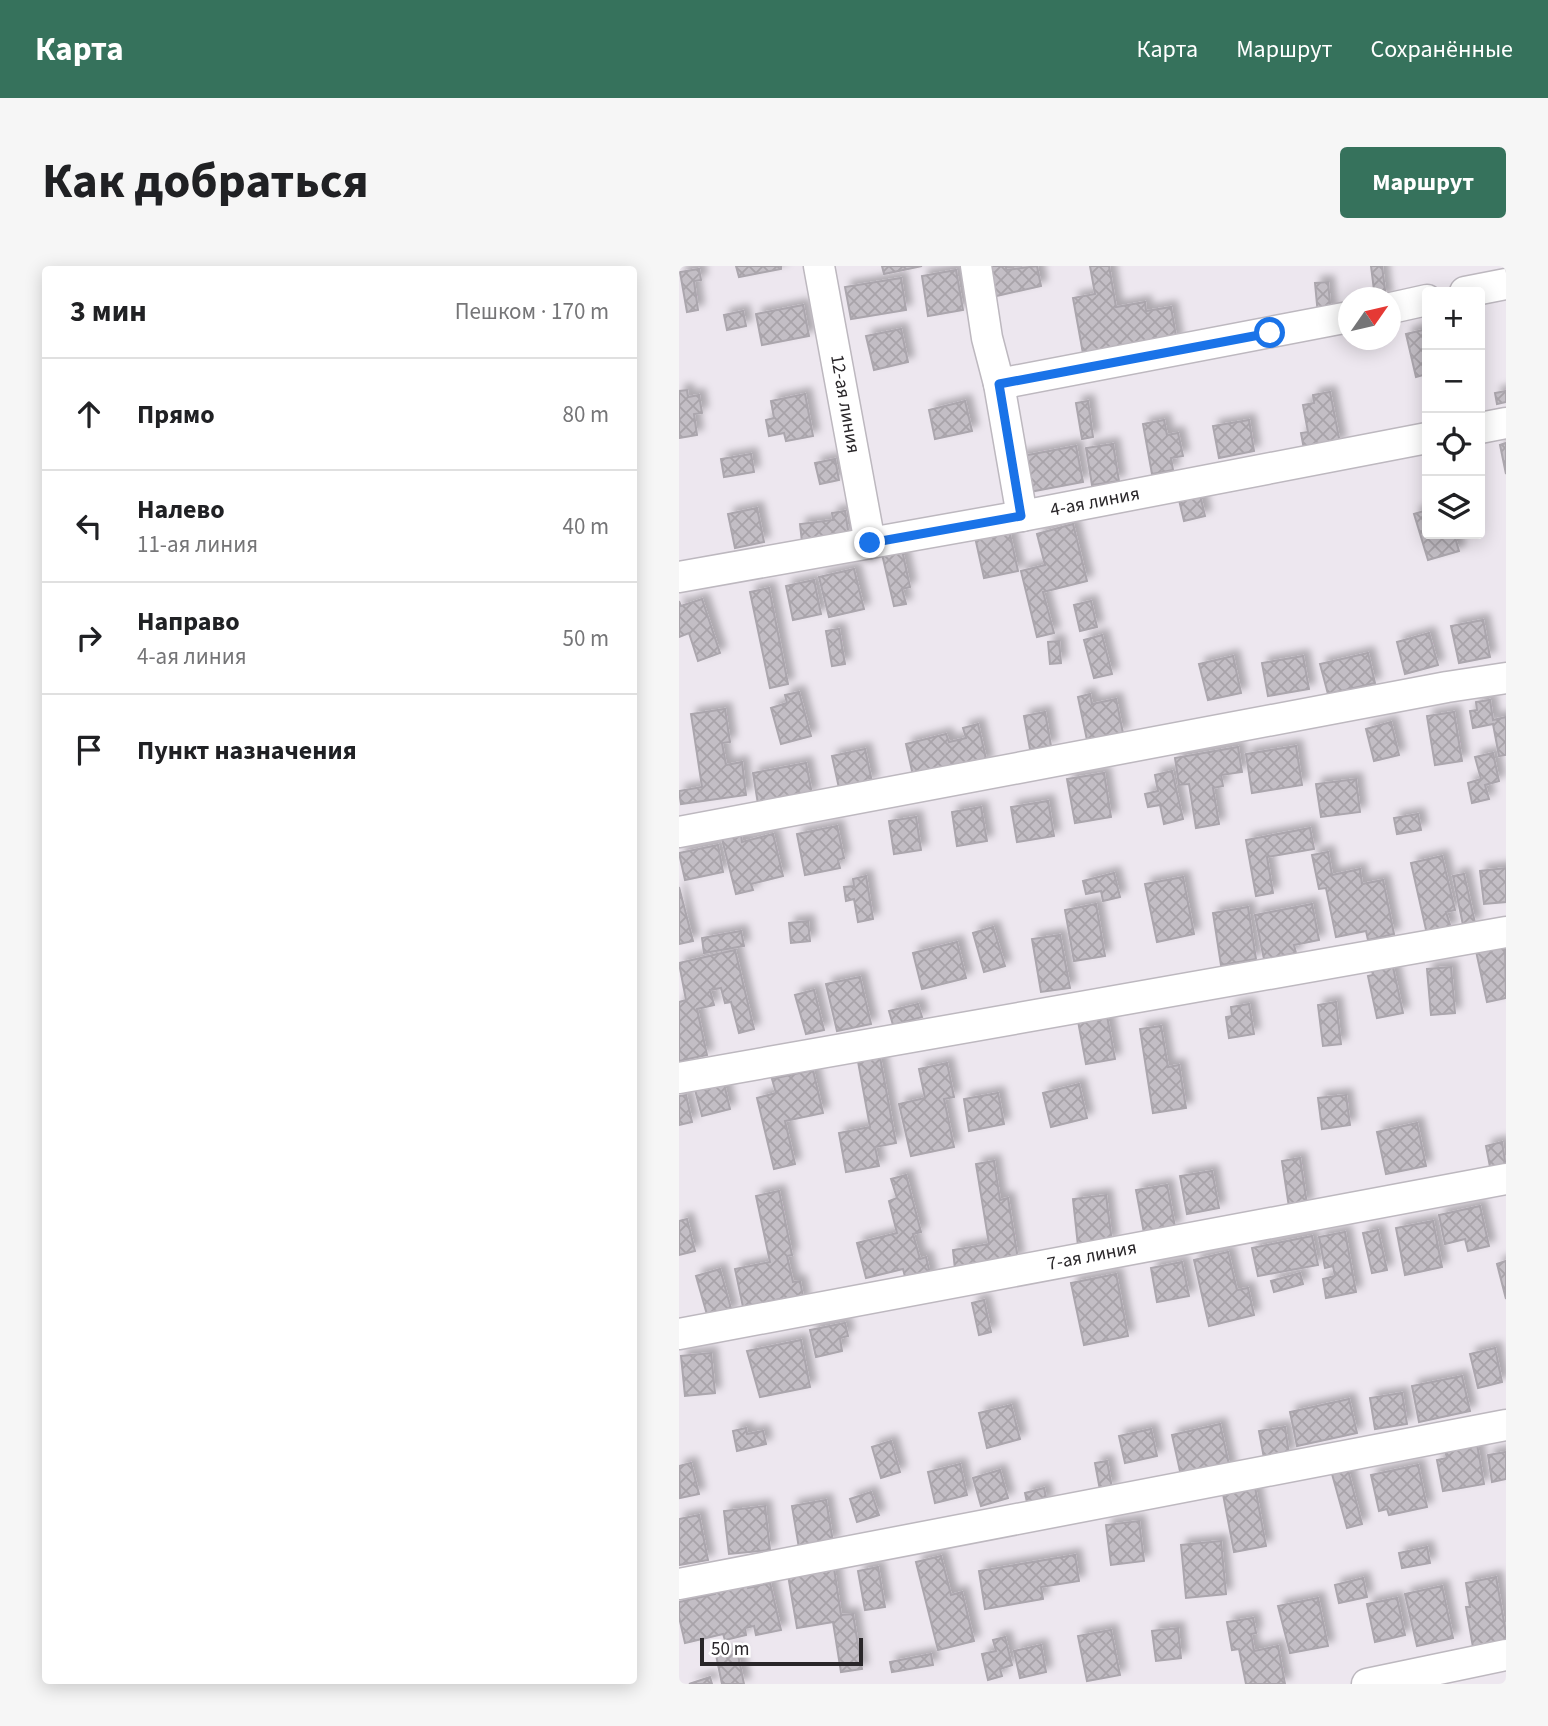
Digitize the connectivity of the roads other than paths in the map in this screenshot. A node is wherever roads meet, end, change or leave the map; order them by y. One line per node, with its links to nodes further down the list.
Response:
1 (819, 266): 13 (street, 12-ая линия)
2 (976, 266): 8 (street)
3 (1506, 284): 4 (street)
4 (1485, 288)
5 (1422, 301): 6 (street)
6 (1401, 306)
7 (1338, 319): 8 (street)
8 (999, 384): 12 (street)
9 (1506, 423): 10 (street)
10 (1485, 427)
11 (1422, 439): 12 (street, 4-ая линия)
12 (1021, 516): 13 (street, 4-ая линия)
13 (870, 543): 14 (street, 4-ая линия)
14 (679, 577)
15 (1506, 678): 16 (street)
16 (679, 832)
17 (1506, 932): 18 (street)
18 (679, 1078)
19 (1506, 1179): 20 (street, 7-ая линия)
20 (679, 1334)
21 (1506, 1425): 22 (street)
22 (679, 1584)
23 (1506, 1655): 24 (street)
24 (1367, 1684)

